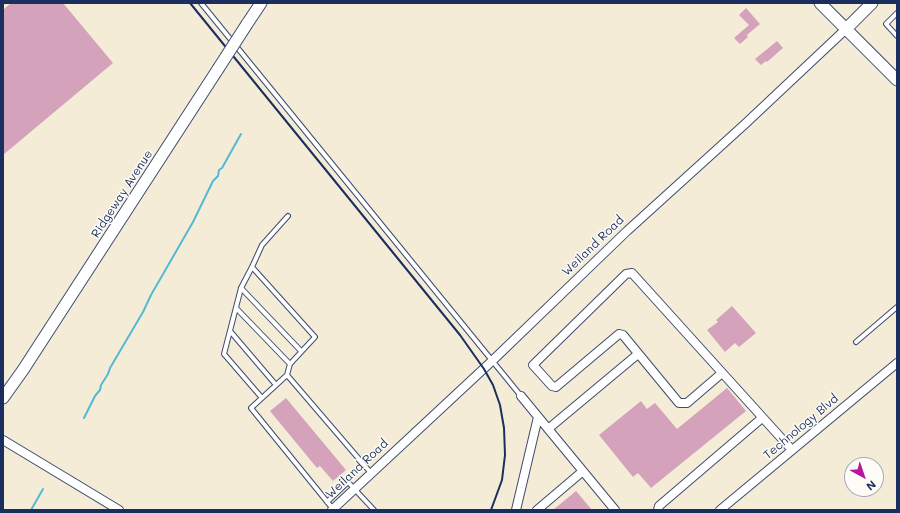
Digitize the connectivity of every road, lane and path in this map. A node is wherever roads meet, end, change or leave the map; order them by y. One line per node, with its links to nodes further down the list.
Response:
1 (201, 3): 18 (lane)
2 (261, 3): 25 (main road, Ridgeway Avenue, bridge)
3 (820, 3): 6 (main road)
4 (872, 3): 6 (main road, Weiland Road)
5 (897, 13): 7 (lane)
6 (846, 29): 8 (main road); 18 (street, Weiland Road)
7 (897, 36)
8 (897, 80)
9 (288, 216): 10 (lane)
10 (252, 267): 11 (lane); 16 (lane)
11 (241, 288): 13 (lane); 16 (lane)
12 (897, 307): 15 (lane)
13 (236, 308): 14 (lane); 20 (lane)
14 (230, 331): 23 (lane); 26 (lane)
15 (856, 342)
16 (301, 351): 20 (lane)
17 (638, 354): 21 (street); 21 (street); 29 (street)
18 (492, 361): 24 (lane); 33 (street, Weiland Road)
19 (897, 363): 31 (street, Technology Blvd)
20 (290, 364): 22 (lane)
21 (722, 373): 28 (street)
22 (287, 375): 23 (lane); 33 (lane)
23 (276, 385): 26 (lane)
24 (521, 396): 27 (street)
25 (3, 398)
26 (262, 398): 35 (lane)
27 (538, 417): 29 (street); 39 (street)
28 (762, 418): 31 (street); 42 (street)
29 (548, 429): 32 (street)
30 (3, 440): 36 (street)
31 (792, 450): 43 (street, Technology Blvd)
32 (583, 471): 40 (street); 41 (street)
33 (372, 474): 34 (street, Weiland Road)
34 (354, 490): 35 (lane); 37 (street, Weiland Road); 38 (lane)
35 (327, 502): 37 (lane)
36 (119, 510)
37 (333, 510)
38 (374, 510)
39 (516, 510)
40 (537, 510)
41 (615, 510)
42 (658, 510)
43 (720, 510)

